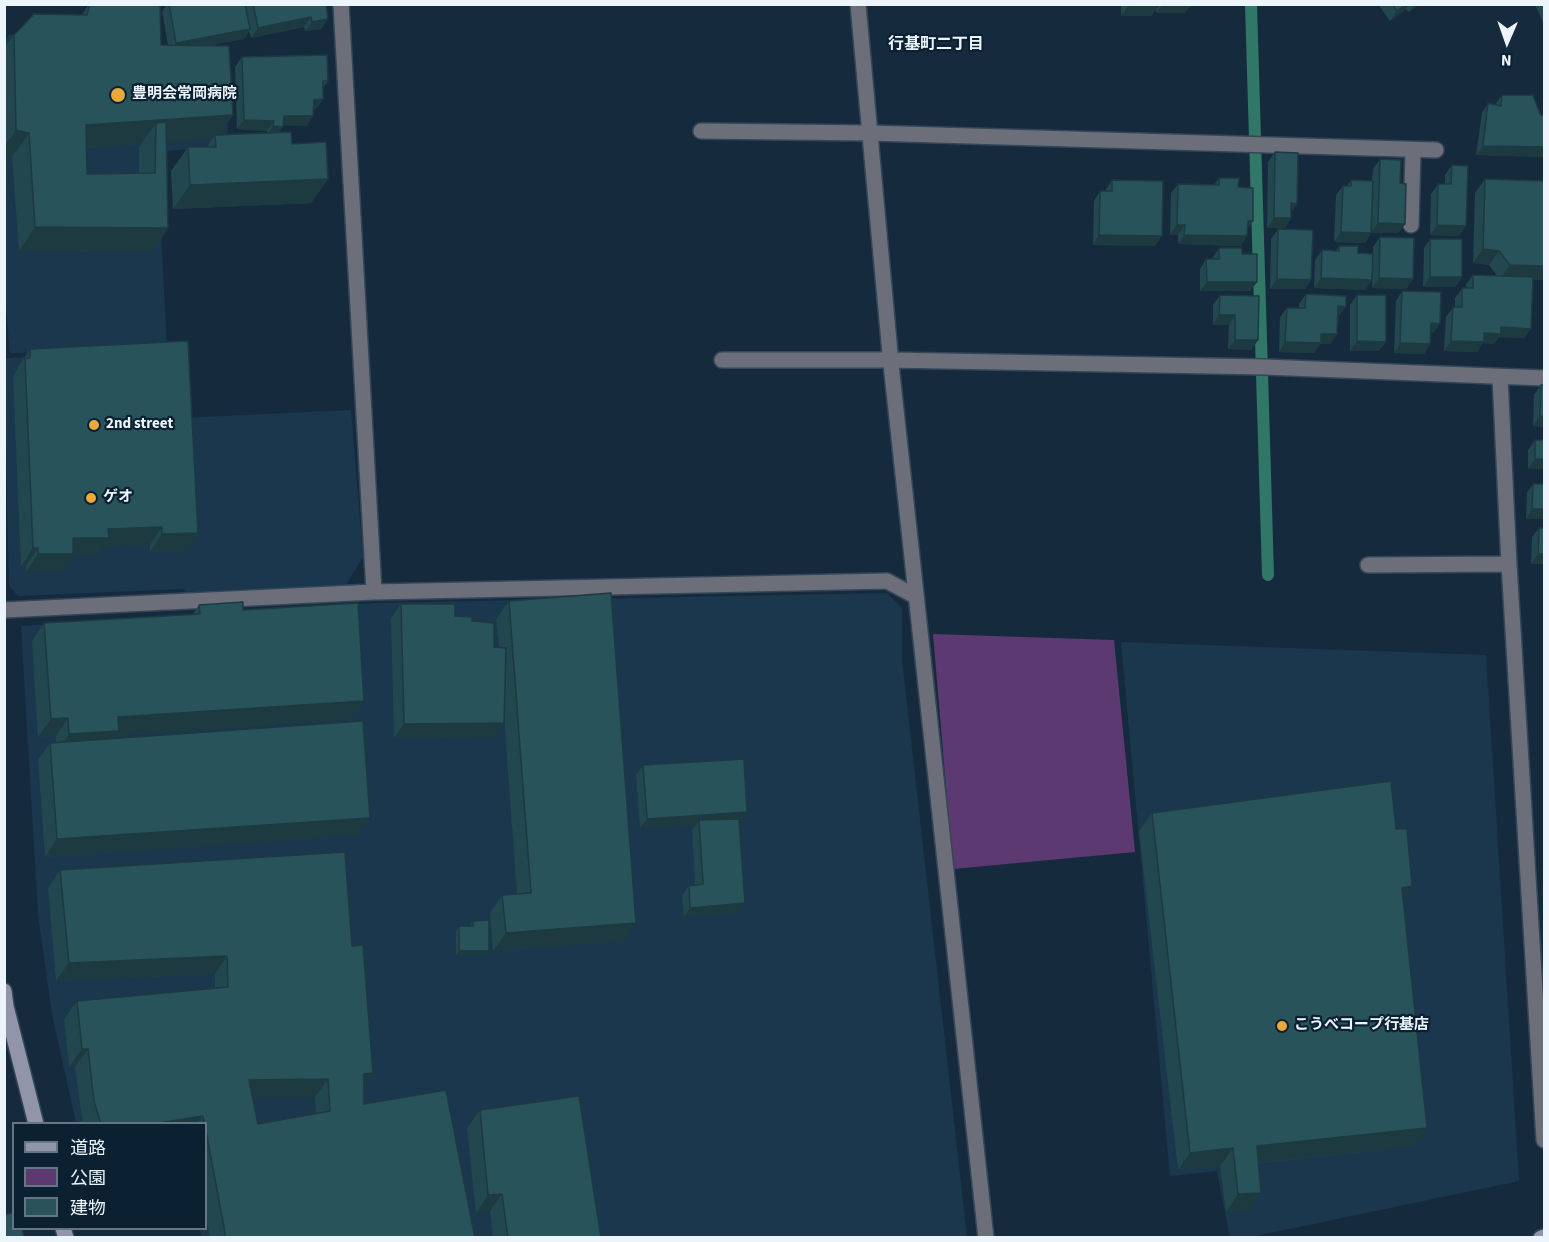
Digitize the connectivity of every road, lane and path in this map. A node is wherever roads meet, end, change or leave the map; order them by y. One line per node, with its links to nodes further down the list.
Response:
1 (340, 4): 14 (street)
2 (858, 4): 4 (street)
3 (701, 131): 4 (street)
4 (870, 133): 5 (street); 9 (street)
5 (1413, 150): 6 (street); 7 (street)
6 (1436, 150)
7 (1411, 225)
8 (722, 360): 9 (street)
9 (890, 360): 10 (street); 15 (street)
10 (1500, 377): 11 (street); 12 (street)
11 (1545, 378)
12 (1509, 564): 13 (street); 19 (street)
13 (1368, 566)
14 (374, 592): 15 (street); 16 (street)
15 (915, 596): 20 (street)
16 (4, 610)
17 (5, 1001): 18 (main road)
18 (35, 1122)
19 (1545, 1140)
20 (986, 1238)

